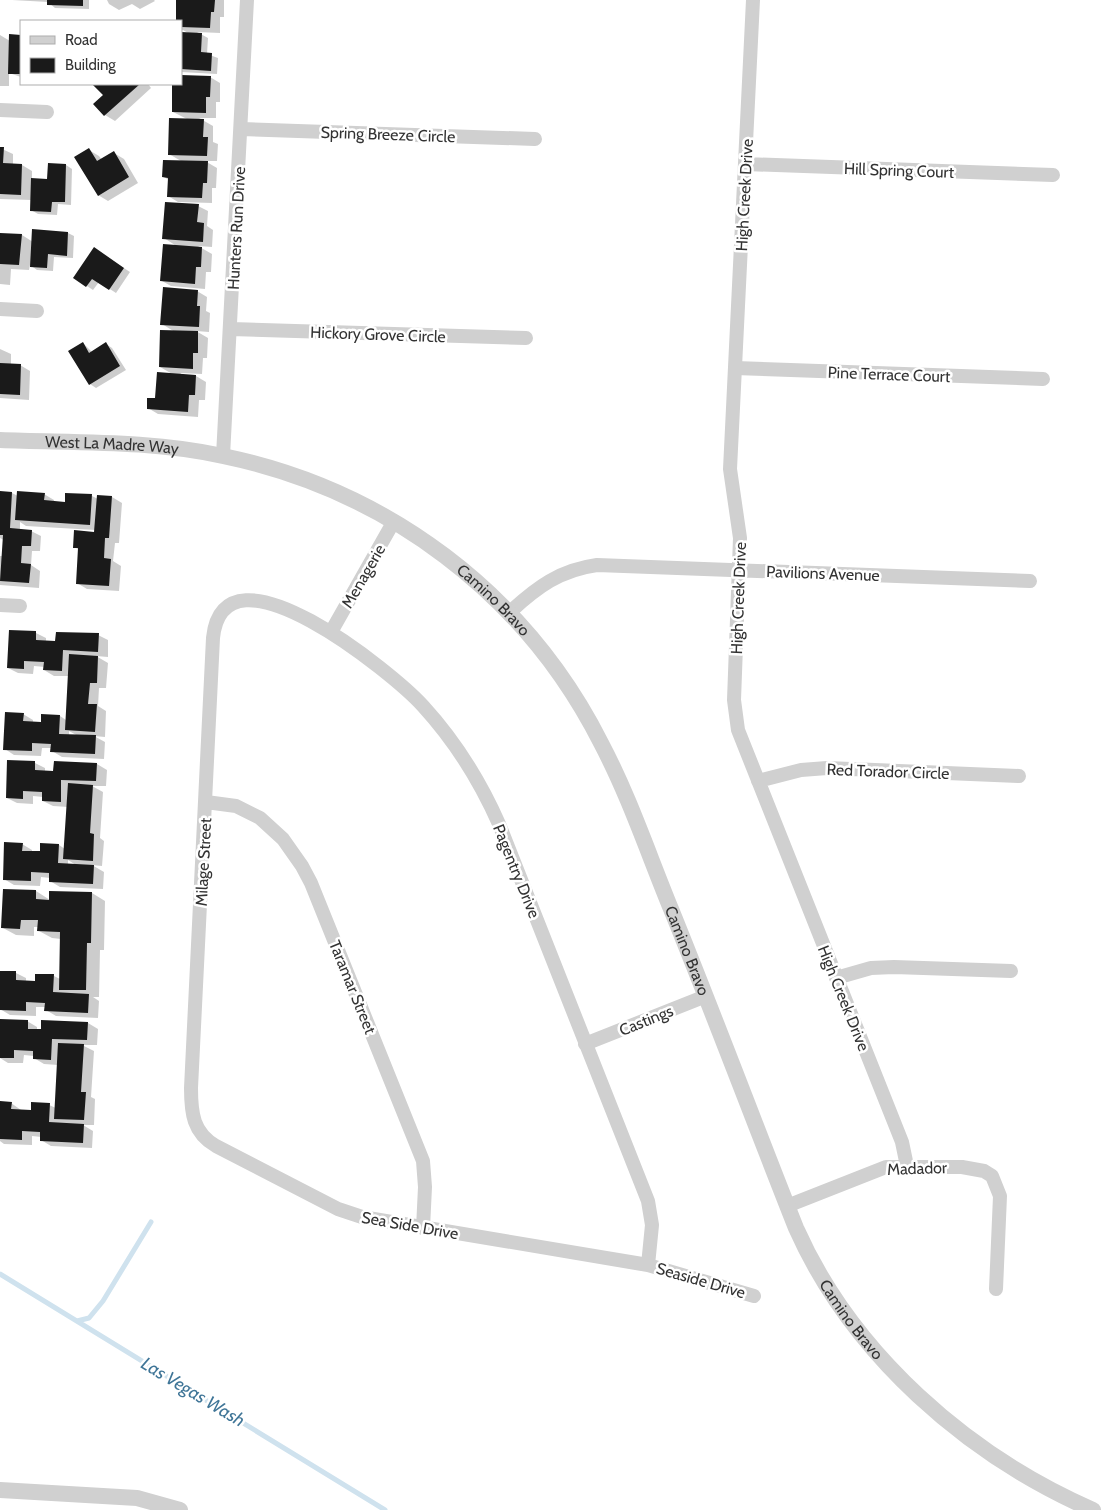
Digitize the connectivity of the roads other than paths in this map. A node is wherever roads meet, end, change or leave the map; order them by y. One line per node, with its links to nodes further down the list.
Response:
1 (247, 0): 5 (street, Hunters Run Drive)
2 (753, 0): 7 (street, High Creek Drive)
3 (0, 110): 4 (street)
4 (47, 112)
5 (242, 129): 6 (street, Spring Breeze Circle); 11 (street, Hunters Run Drive)
6 (535, 139)
7 (746, 164): 8 (street, Hill Spring Court); 13 (street, High Creek Drive)
8 (1052, 175)
9 (0, 309): 10 (street)
10 (37, 311)
11 (231, 329): 12 (street, Hickory Grove Circle); 16 (street, Hunters Run Drive)
12 (526, 338)
13 (735, 368): 14 (street, Pine Terrace Court); 18 (street, High Creek Drive)
14 (1043, 379)
15 (0, 440): 16 (street, West La Madre Way)
16 (223, 456): 17 (street, Camino Bravo)
17 (394, 520): 23 (street, Camino Bravo); 24 (street, Menagerie)
18 (739, 570): 19 (street, Pavilions Avenue); 23 (street, Pavilions Avenue); 26 (street, High Creek Drive)
19 (1030, 581)
20 (0, 605): 22 (street)
21 (230, 605): 24 (street, Pagentry Drive); 27 (street, Milage Street)
22 (20, 606)
23 (510, 612): 30 (street, Camino Bravo)
24 (331, 632): 31 (street, Pagentry Drive)
25 (1019, 776): 26 (street, Red Torador Circle)
26 (758, 781): 29 (street, High Creek Drive)
27 (206, 802): 32 (street, Milage Street); 35 (street, Taramar Street)
28 (1011, 971): 29 (street)
29 (836, 978): 33 (street, High Creek Drive)
30 (706, 996): 31 (street, Castings); 34 (street, Camino Bravo)
31 (585, 1044): 36 (street, Pagentry Drive)
32 (195, 1125): 35 (street, Sea Side Drive)
33 (907, 1166): 34 (street, Madador); 37 (street, Madador)
34 (787, 1206): 41 (street, Camino Bravo)
35 (423, 1228): 36 (street, Sea Side Drive)
36 (648, 1264): 38 (street, Seaside Drive)
37 (996, 1289)
38 (754, 1296)
39 (0, 1490): 40 (street)
40 (180, 1510)
41 (1093, 1510)

